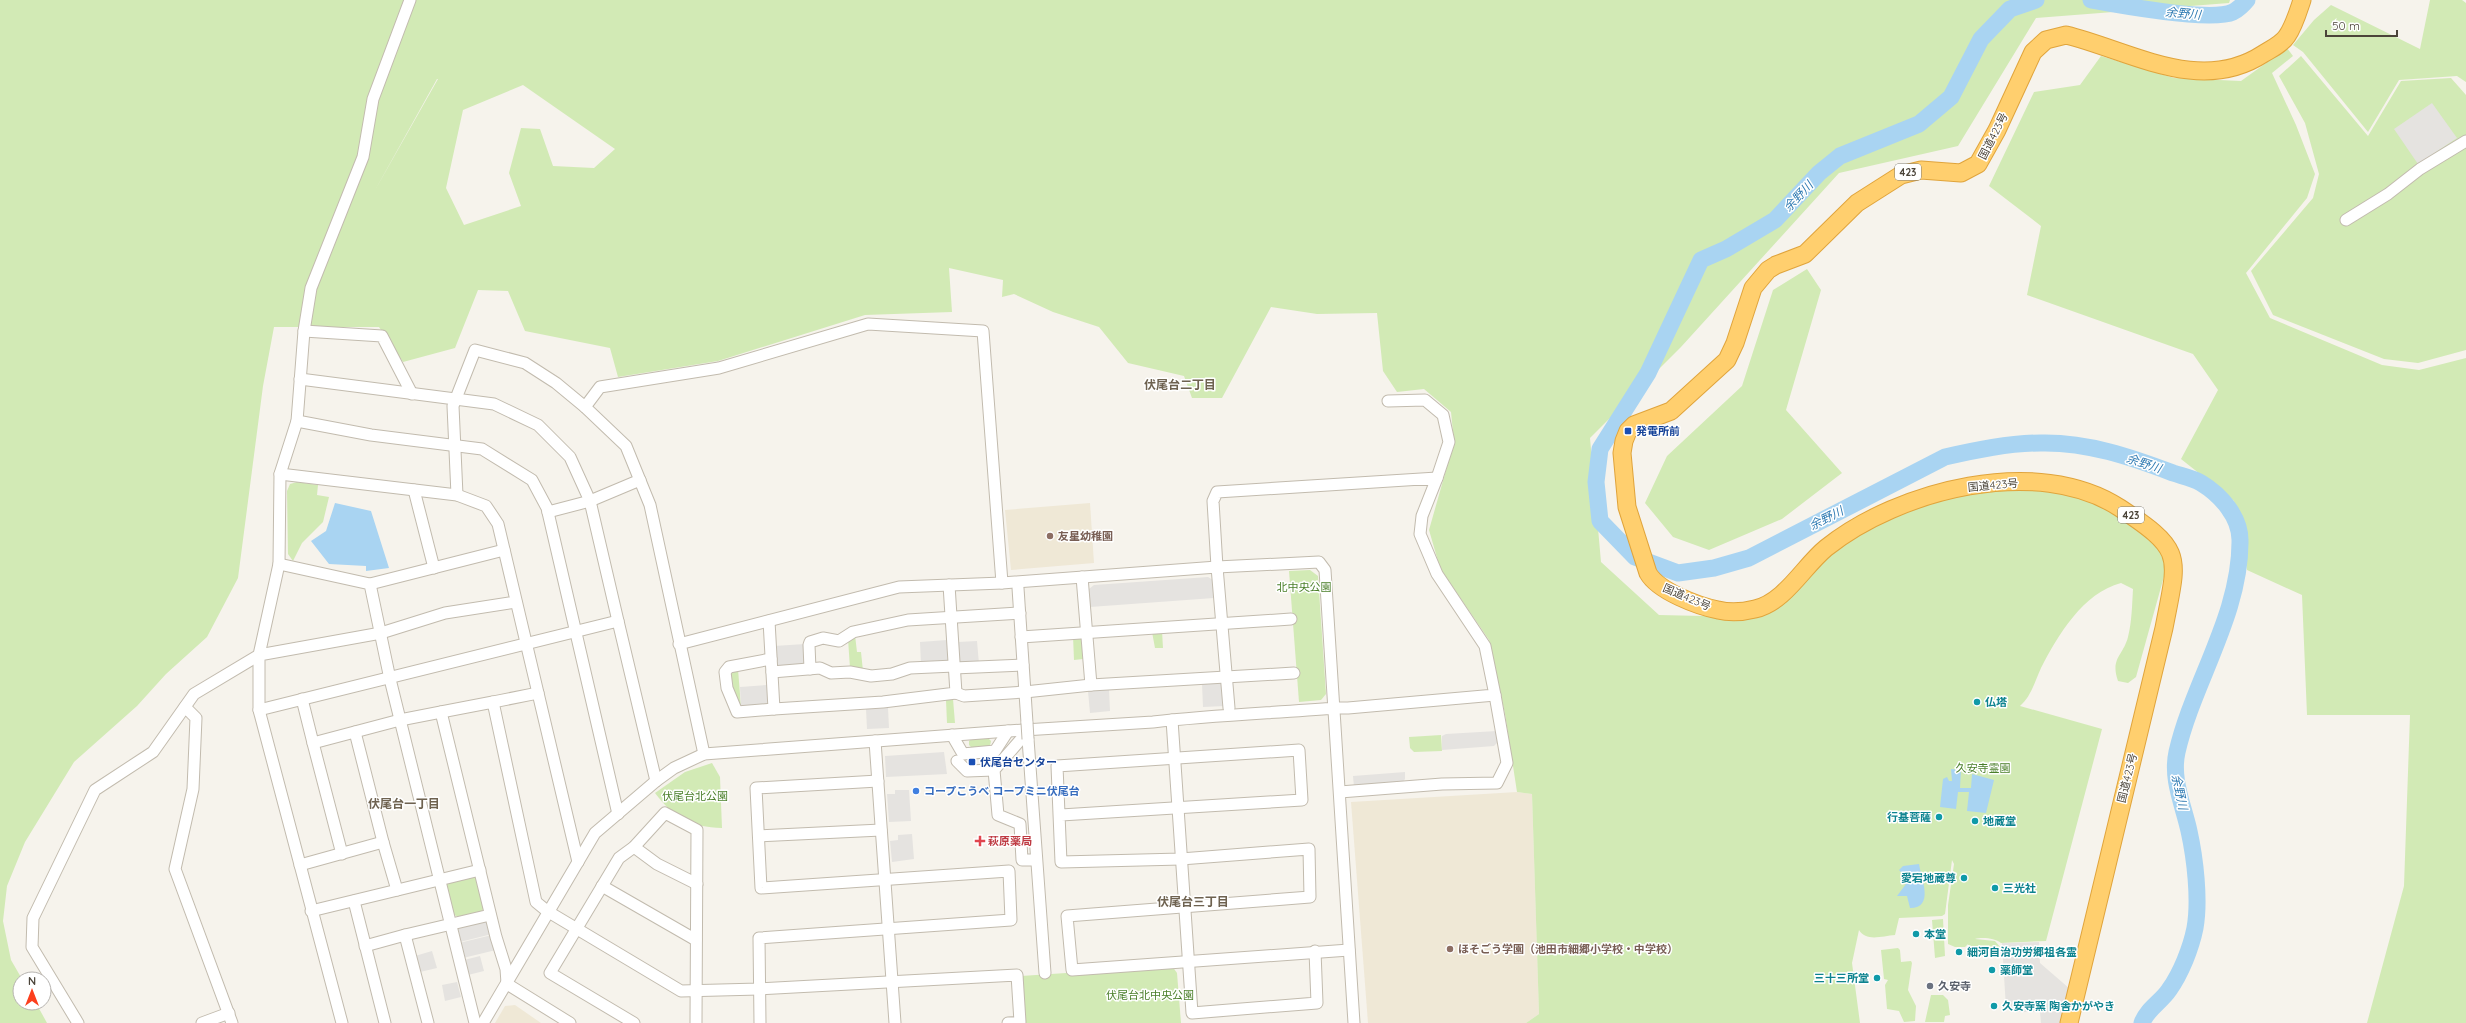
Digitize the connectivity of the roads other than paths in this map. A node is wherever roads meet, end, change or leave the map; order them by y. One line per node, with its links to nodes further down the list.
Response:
1 (410, 0): 5 (street)
2 (2302, 0): 131 (highway, 国道423号 / 423)
3 (2466, 141): 4 (street)
4 (2346, 220)
5 (304, 331): 6 (street); 7 (street)
6 (300, 379): 7 (street); 11 (street)
7 (412, 394): 8 (street)
8 (456, 399): 10 (street); 12 (street); 18 (street)
9 (1388, 402): 14 (street)
10 (585, 407): 15 (street); 25 (street)
11 (297, 421): 12 (street); 13 (street)
12 (455, 445): 17 (street); 19 (street)
13 (280, 474): 16 (street); 21 (street)
14 (1436, 478): 22 (street); 55 (street)
15 (640, 480): 18 (street); 41 (street)
16 (414, 490): 17 (street); 23 (street)
17 (457, 495): 20 (street)
18 (590, 501): 19 (street); 33 (street)
19 (548, 512): 36 (street)
20 (504, 550): 23 (street); 29 (street)
21 (279, 564): 26 (street); 42 (street)
22 (1217, 567): 24 (street); 35 (street); 60 (street)
23 (434, 568): 26 (street)
24 (1082, 577): 25 (street); 38 (street)
25 (1002, 583): 27 (street)
26 (370, 584): 37 (street)
27 (950, 585): 31 (street); 34 (street)
28 (1018, 588): 30 (street)
29 (516, 602): 37 (street); 40 (street)
30 (1020, 613): 31 (street); 39 (street)
31 (951, 618): 45 (street); 46 (street)
32 (1291, 619): 35 (street)
33 (618, 621): 36 (street); 76 (street)
34 (769, 621): 41 (street); 43 (street)
35 (1221, 623): 38 (street); 49 (street)
36 (575, 632): 40 (street); 80 (street)
37 (380, 633): 42 (street); 50 (street)
38 (1087, 633): 39 (street); 51 (street)
39 (1021, 637): 44 (street)
40 (526, 644): 50 (street); 53 (street)
41 (680, 644): 72 (street)
42 (259, 655): 58 (street); 62 (street)
43 (771, 659): 47 (street); 61 (street)
44 (1023, 665): 45 (street); 52 (street)
45 (954, 667): 46 (street); 54 (street)
46 (810, 669): 47 (street)
47 (772, 672): 61 (street)
48 (1294, 673): 49 (street)
49 (1224, 676): 51 (street); 59 (street)
50 (390, 679): 56 (street); 64 (street)
51 (1091, 685): 52 (street)
52 (1025, 692): 54 (street); 69 (street, bridge)
53 (538, 693): 57 (street); 89 (street)
54 (956, 693): 61 (street)
55 (1495, 695): 60 (street); 78 (street)
56 (302, 699): 62 (street); 71 (street)
57 (493, 702): 63 (street); 100 (street)
58 (185, 707): 116 (street); 117 (street)
59 (1229, 708)
60 (1335, 708): 65 (street); 78 (street)
61 (774, 709)
62 (259, 710): 90 (street)
63 (441, 712): 64 (street); 91 (street)
64 (400, 720): 67 (street); 93 (street)
65 (1172, 720): 66 (street); 73 (street)
66 (1008, 731): 68 (street); 68 (street)
67 (355, 732): 71 (street); 84 (street)
68 (952, 735): 70 (street)
69 (1025, 738): 75 (street); 88 (street)
70 (875, 741): 72 (street); 77 (street)
71 (314, 743): 86 (street)
72 (704, 754): 76 (street)
73 (1174, 759): 79 (street); 79 (street); 81 (street)
74 (957, 762): 75 (street)
75 (994, 770): 88 (street)
76 (656, 781): 80 (street)
77 (878, 781): 82 (street); 83 (street)
78 (1340, 792): 108 (street)
79 (1178, 809): 81 (street); 87 (street)
80 (618, 814): 89 (street)
81 (1061, 815): 87 (street)
82 (881, 830): 83 (street); 92 (street)
83 (759, 836): 92 (street)
84 (383, 842): 86 (street); 96 (street)
85 (634, 847): 94 (street); 94 (street); 95 (street)
86 (342, 854): 90 (street)
87 (1181, 858): 98 (street); 98 (street)
88 (1036, 860): 111 (street)
89 (578, 862): 100 (street)
90 (300, 865): 99 (street)
91 (480, 870): 93 (street); 101 (street)
92 (884, 879): 103 (street); 103 (street)
93 (439, 880): 96 (street); 102 (street)
94 (697, 884): 106 (street)
95 (602, 886): 104 (street); 106 (street)
96 (397, 890): 97 (street)
97 (354, 901): 99 (street); 107 (street)
98 (1185, 907): 110 (street); 110 (street)
99 (311, 911): 119 (street)
100 (547, 912): 104 (street); 113 (street)
101 (490, 915): 102 (street); 113 (street)
102 (449, 925): 105 (street); 122 (street)
103 (888, 928): 112 (street); 114 (street)
104 (576, 929): 115 (street); 125 (street)
105 (405, 935): 107 (street); 121 (street)
106 (696, 940): 115 (street)
107 (365, 946): 120 (street)
108 (1349, 950): 109 (street); 130 (street)
109 (1315, 951): 110 (street); 110 (street)
110 (1188, 960)
111 (1045, 973)
112 (893, 983): 114 (street); 128 (street); 129 (street)
113 (507, 984): 123 (street); 124 (street)
114 (760, 989): 115 (street); 127 (street)
115 (696, 990): 126 (street)
116 (230, 1018): 118 (street)
117 (78, 1023)
118 (202, 1023)
119 (342, 1023)
120 (385, 1023)
121 (428, 1023)
122 (475, 1023)
123 (483, 1023)
124 (570, 1023)
125 (634, 1023)
126 (696, 1023)
127 (760, 1023)
128 (895, 1023)
129 (1008, 1023)
130 (1354, 1023)
131 (2069, 1023)

